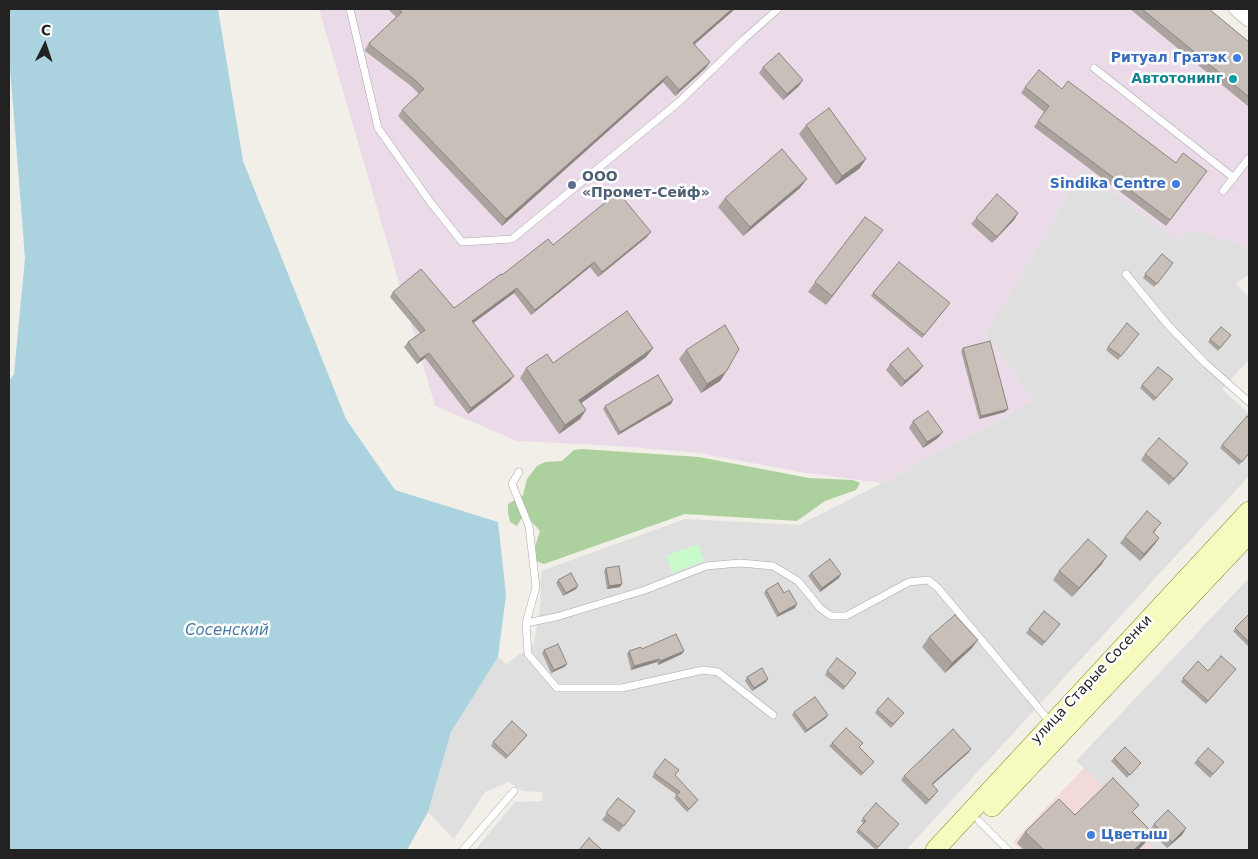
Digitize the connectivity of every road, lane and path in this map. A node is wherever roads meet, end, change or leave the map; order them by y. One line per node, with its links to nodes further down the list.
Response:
1 (350, 9): 2 (lane)
2 (778, 9)
3 (1236, 9): 4 (street)
4 (1249, 20)
5 (1094, 68): 7 (lane)
6 (1249, 158): 7 (lane)
7 (1234, 178): 8 (lane)
8 (1223, 191)
9 (1126, 274): 10 (lane)
10 (1249, 402)
11 (519, 472): 14 (lane)
12 (1249, 511): 16 (main road, улица Старые Сосенки)
13 (1249, 534): 18 (main road, улица Старые Сосенки)
14 (526, 623): 15 (lane); 16 (lane)
15 (773, 715)
16 (1051, 724): 20 (main road, улица Старые Сосенки)
17 (514, 791): 19 (lane)
18 (979, 821): 21 (main road, улица Старые Сосенки); 22 (lane)
19 (463, 850)
20 (935, 850)
21 (952, 850)
22 (1008, 850)

